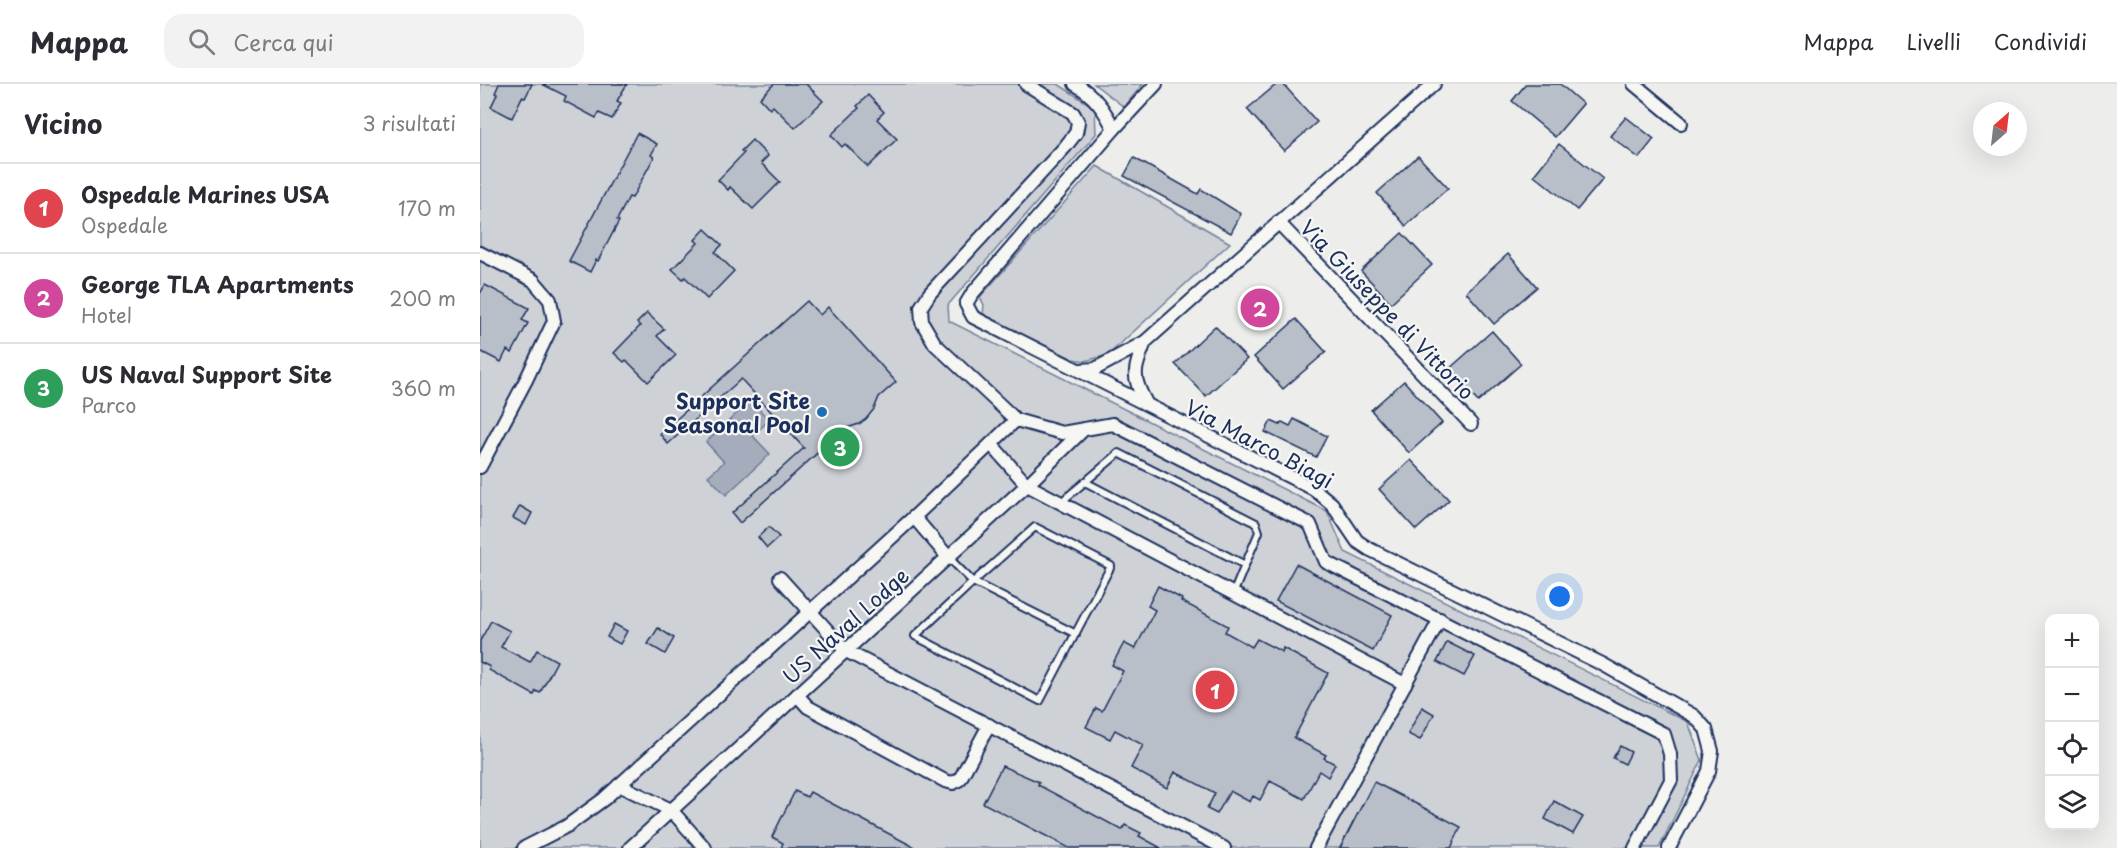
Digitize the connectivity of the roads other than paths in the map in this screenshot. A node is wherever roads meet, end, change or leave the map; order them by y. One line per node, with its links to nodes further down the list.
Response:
1 (1026, 84): 16 (street)
2 (1075, 84): 7 (street)
3 (1156, 84): 7 (street)
4 (1434, 84): 8 (street, Via Giuseppe di Vittorio)
5 (1634, 84): 6 (street)
6 (1681, 123)
7 (1114, 129): 12 (street, Via Marco Biagi)
8 (1278, 222): 10 (street, Via Giuseppe di Vittorio); 17 (street, Via Giuseppe di Vittorio)
9 (480, 253): 20 (street)
10 (1145, 342): 11 (street, Via Giuseppe di Vittorio); 13 (street, Via Giuseppe di Vittorio)
11 (1105, 364): 12 (street, Via Giuseppe di Vittorio); 14 (street)
12 (1079, 370): 14 (street, Via Marco Biagi)
13 (1134, 374): 14 (street); 15 (street)
14 (1110, 386): 15 (street, Via Marco Biagi)
15 (1147, 404): 45 (street, Via Marco Biagi)
16 (1016, 420): 18 (street); 19 (street)
17 (1470, 424)
18 (1084, 429): 22 (street, US Naval Lodge); 31 (street)
19 (991, 444): 22 (street); 24 (street)
20 (480, 467)
21 (1085, 483): 23 (lane); 26 (lane); 26 (lane)
22 (1028, 485): 23 (street); 25 (street, US Naval Lodge)
23 (1060, 503): 29 (street)
24 (914, 517): 25 (street); 30 (street)
25 (948, 557): 28 (lane); 33 (street, US Naval Lodge)
26 (1245, 565): 29 (lane)
27 (780, 578): 30 (street)
28 (973, 582): 32 (lane); 32 (lane); 32 (lane)
29 (1233, 594): 34 (street)
30 (810, 611): 33 (street); 37 (street)
31 (1440, 619): 34 (street); 44 (street)
32 (1076, 634)
33 (846, 651): 35 (street, US Naval Lodge); 36 (street)
34 (1405, 684): 43 (street)
35 (797, 695): 36 (street); 38 (street, US Naval Lodge)
36 (989, 725): 42 (street)
37 (619, 785): 38 (street); 39 (street)
38 (671, 810): 40 (street, US Naval Lodge); 41 (street)
39 (524, 848)
40 (630, 848)
41 (705, 848)
42 (1224, 848)
43 (1316, 848)
44 (1635, 848)
45 (1669, 848)

